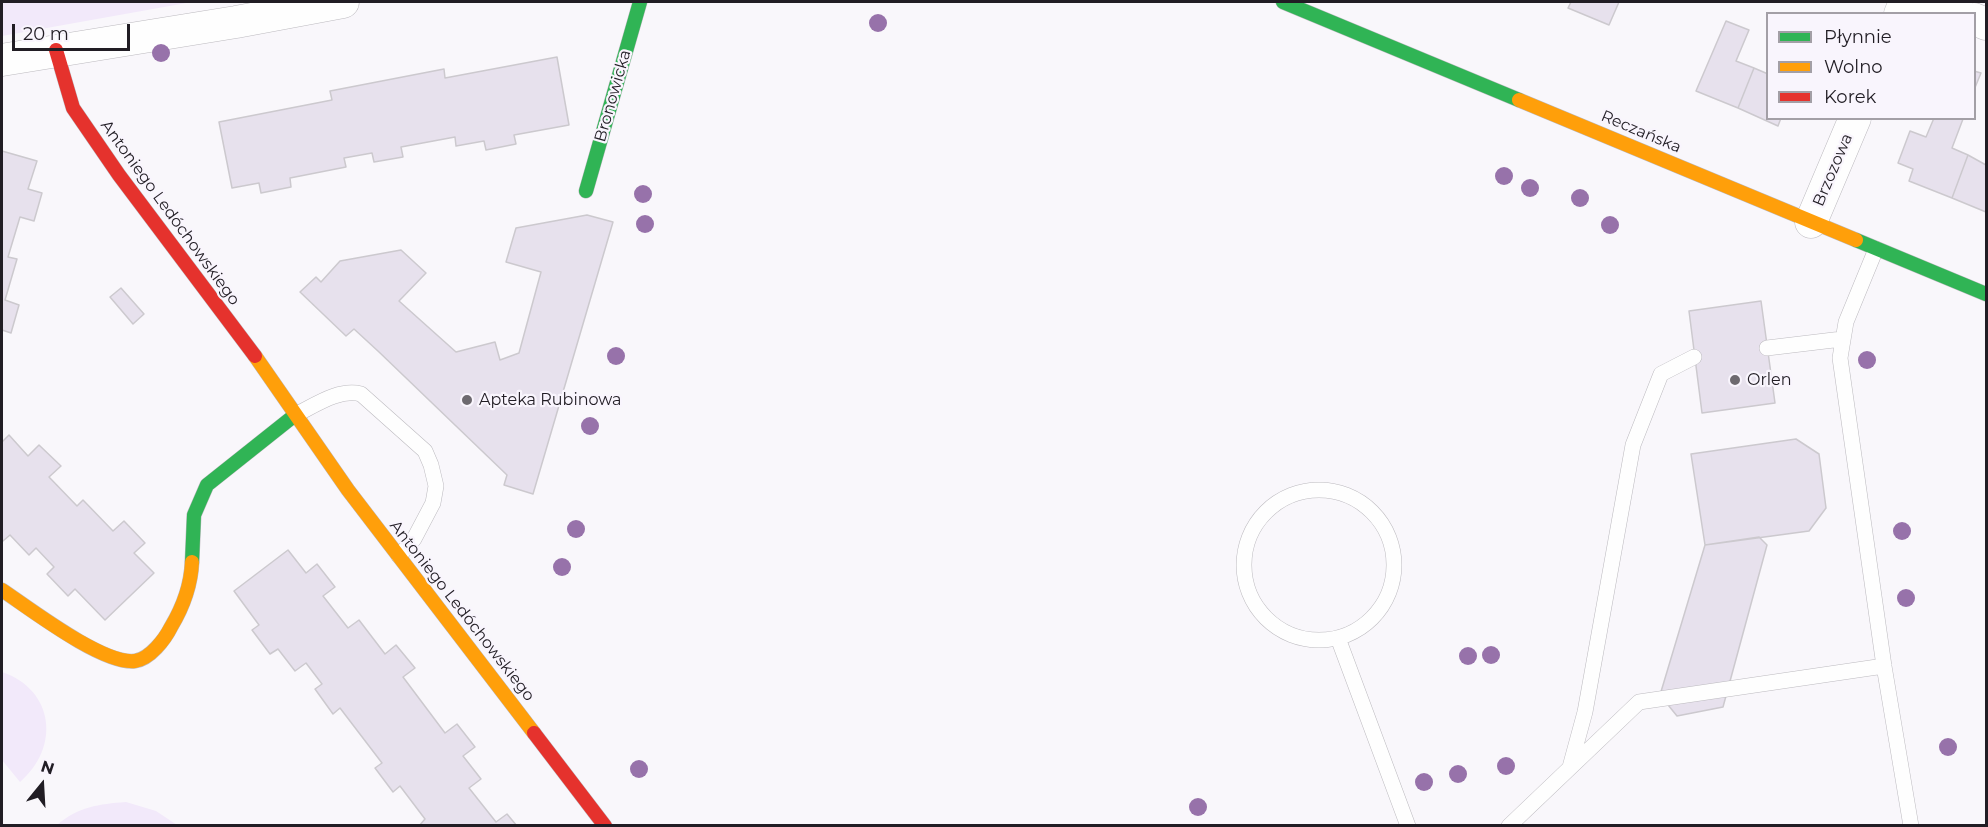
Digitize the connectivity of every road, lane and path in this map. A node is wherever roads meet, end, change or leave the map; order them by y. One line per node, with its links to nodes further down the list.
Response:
1 (343, 2): 6 (street)
2 (640, 2): 9 (street, Bronowicka)
3 (1283, 2): 10 (street, Reczańska)
4 (1930, 2): 5 (street)
5 (1955, 12)
6 (56, 50): 7 (street); 16 (street, Antoniego Ledóchowskiego)
7 (2, 60)
8 (1854, 120): 10 (street, Brzozowa)
9 (586, 191)
10 (1811, 222): 11 (street, Reczańska)
11 (1876, 249): 12 (street, Reczańska); 13 (lane)
12 (1986, 294)
13 (1842, 339): 14 (lane); 20 (lane)
14 (1767, 348)
15 (1694, 357): 21 (lane)
16 (295, 415): 17 (street, Antoniego Ledóchowskiego); 17 (lane); 18 (street)
17 (399, 556): 22 (street, Antoniego Ledóchowskiego)
18 (2, 590)
19 (1338, 638): 19 (lane); 23 (lane)
20 (1884, 666): 21 (lane); 25 (lane)
21 (1570, 767): 24 (lane)
22 (605, 825)
23 (1408, 825)
24 (1509, 825)
25 (1911, 825)

